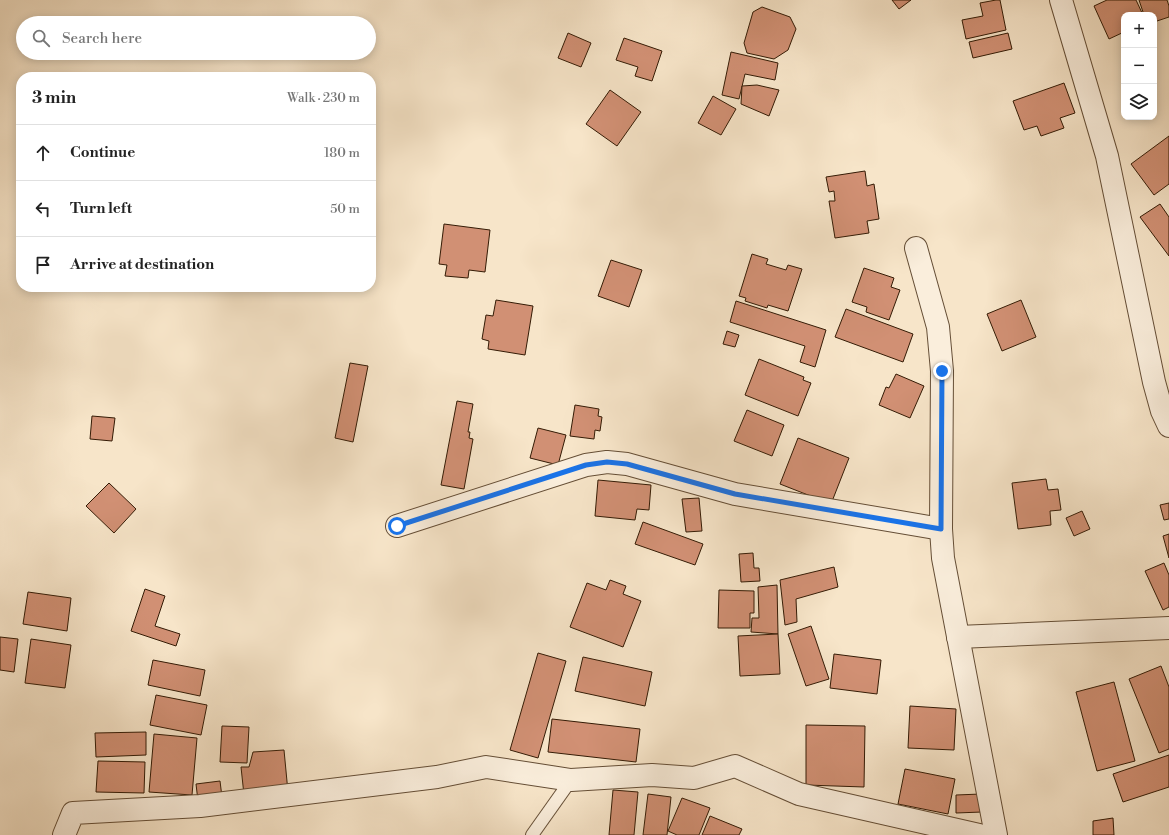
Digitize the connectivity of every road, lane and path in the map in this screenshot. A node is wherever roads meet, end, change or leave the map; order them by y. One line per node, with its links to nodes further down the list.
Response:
1 (1061, 0): 3 (street)
2 (916, 248): 5 (street)
3 (1169, 426)
4 (397, 526): 5 (street)
5 (941, 529): 7 (street)
6 (1169, 628): 7 (street)
7 (958, 637): 12 (street)
8 (571, 780): 9 (street); 10 (lane); 11 (street)
9 (64, 835)
10 (532, 835)
11 (980, 835)
12 (996, 835)

